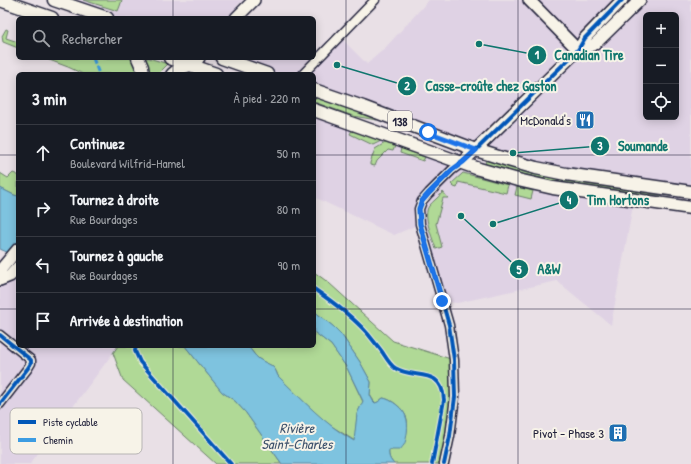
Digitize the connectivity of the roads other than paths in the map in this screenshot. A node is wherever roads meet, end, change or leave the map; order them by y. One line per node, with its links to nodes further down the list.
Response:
1 (0, 0): 8 (main road)
2 (54, 0): 9 (main road)
3 (254, 0): 10 (street)
4 (374, 0): 20 (street)
5 (529, 0): 11 (street)
6 (622, 0): 11 (street)
7 (640, 0): 11 (street)
8 (46, 16)
9 (101, 16)
10 (238, 16)
11 (578, 50): 23 (street)
12 (139, 60): 16 (main road)
13 (176, 60): 15 (main road)
14 (228, 60): 19 (main road)
15 (193, 66): 17 (street); 18 (main road)
16 (143, 72)
17 (174, 72)
18 (210, 72)
19 (261, 72)
20 (305, 72)
21 (316, 91): 23 (main road, 138)
22 (316, 111): 24 (main road, 138)
23 (476, 150): 24 (street); 25 (main road, 138)
24 (463, 162): 26 (main road, 138); 35 (street)
25 (691, 192)
26 (691, 208)
27 (16, 251): 28 (street)
28 (1, 270)
29 (15, 270): 30 (street)
30 (0, 280)
31 (0, 335): 32 (street)
32 (16, 348)
33 (16, 348): 34 (street)
34 (0, 404)
35 (444, 464)

